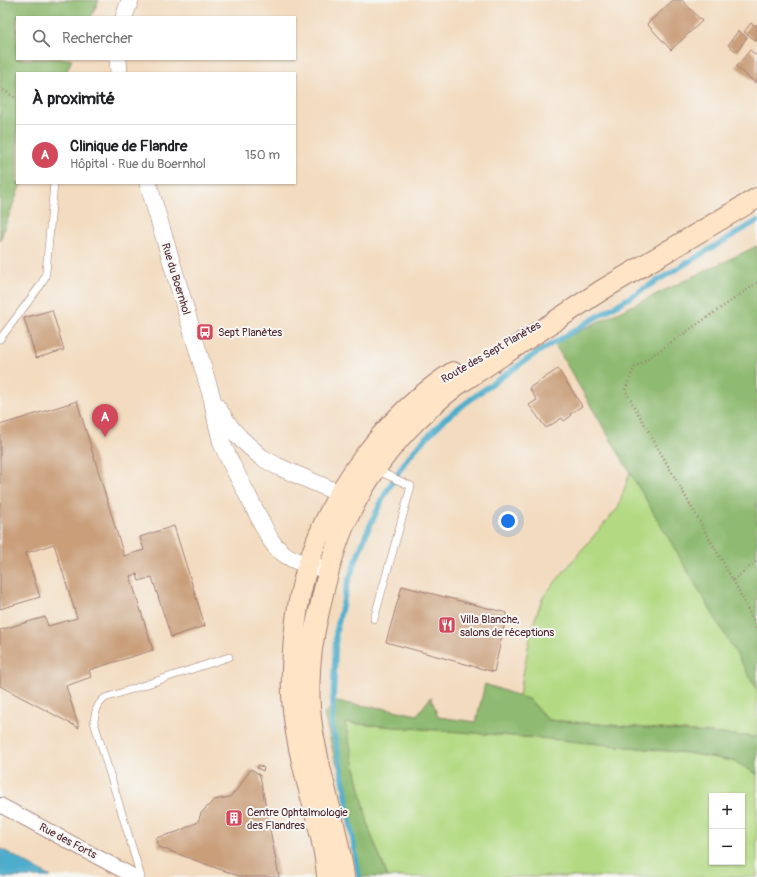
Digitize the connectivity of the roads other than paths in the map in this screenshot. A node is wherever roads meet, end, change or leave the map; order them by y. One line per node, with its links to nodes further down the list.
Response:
1 (130, 0): 2 (street)
2 (124, 16)
3 (118, 60): 4 (street)
4 (119, 72)
5 (54, 184): 9 (lane)
6 (148, 184): 10 (street, Rue du Boernhol)
7 (757, 198): 8 (main road, Route des Sept Planètes)
8 (602, 290): 11 (main road, Route des Sept Planètes); 12 (main road, Route des Sept Planètes)
9 (0, 339)
10 (212, 398): 12 (street, Rue du Boernhol); 13 (street, Rue du Boernhol)
11 (382, 473): 12 (main road, Route des Sept Planètes); 15 (lane)
12 (348, 498): 13 (main road, Route des Sept Planètes); 14 (main road, Route des Sept Planètes)
13 (308, 565): 14 (street, Rue du Boernhol); 20 (main road, Route des Sept Planètes)
14 (328, 570): 21 (main road, Route des Sept Planètes)
15 (374, 619)
16 (229, 657): 19 (lane)
17 (0, 805): 18 (street, Rue des Forts)
18 (135, 877)
19 (140, 877)
20 (327, 877)
21 (344, 877)

